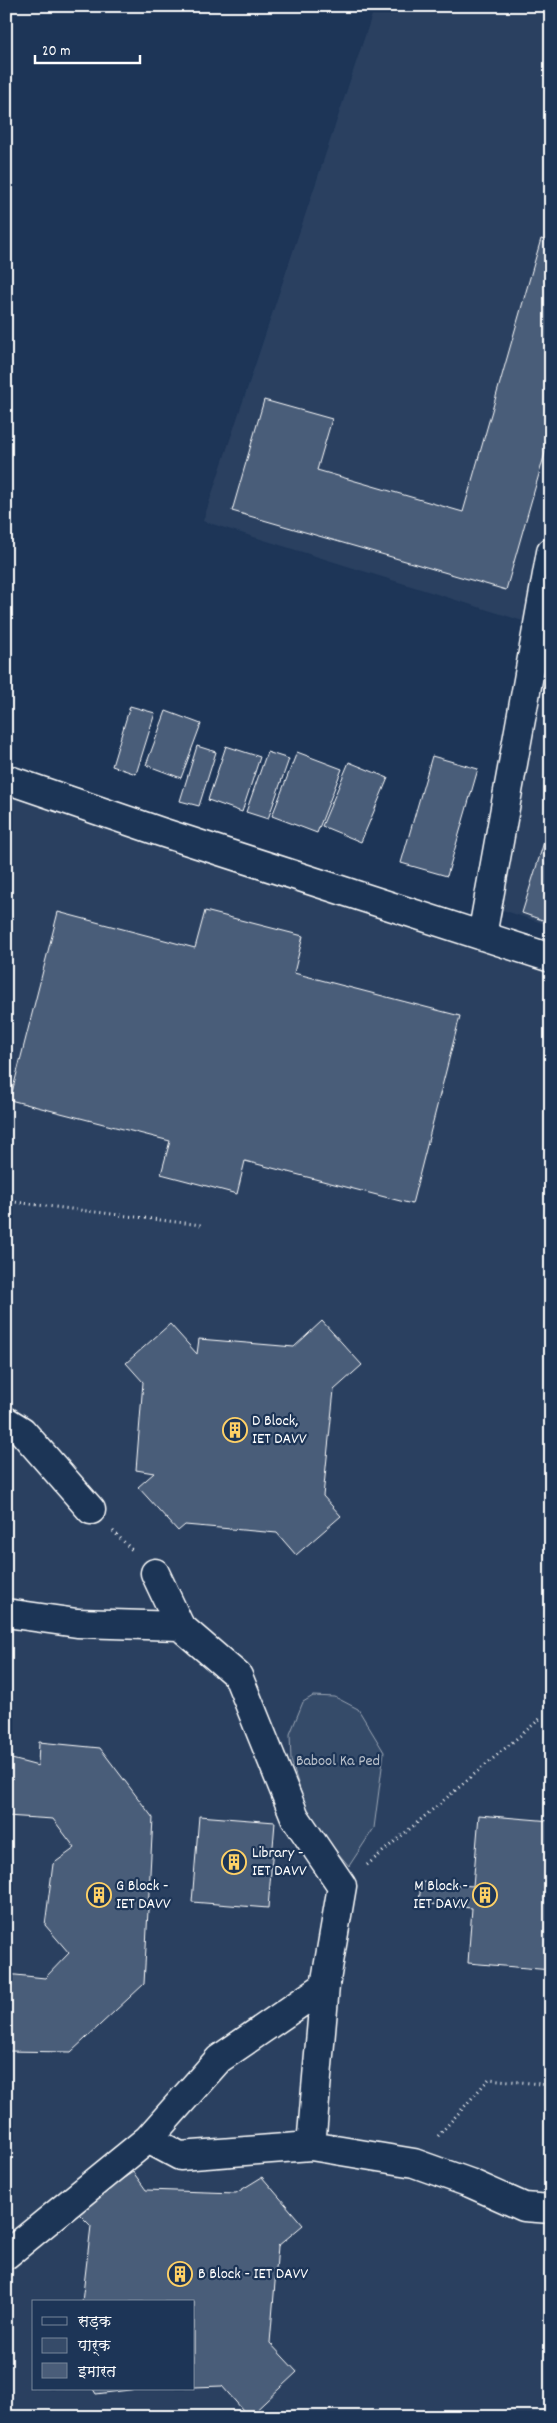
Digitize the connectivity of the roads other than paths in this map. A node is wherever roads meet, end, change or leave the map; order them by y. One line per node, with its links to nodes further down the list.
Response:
1 (551, 552): 3 (street)
2 (6, 779): 3 (street)
3 (482, 936): 4 (street)
4 (551, 958)
5 (6, 1421): 6 (street)
6 (91, 1510)
7 (155, 1573): 9 (street)
8 (6, 1613): 9 (street)
9 (180, 1626): 10 (street)
10 (325, 1986): 11 (street); 12 (street)
11 (148, 2138): 12 (street); 14 (street)
12 (311, 2146): 13 (street)
13 (551, 2210)
14 (6, 2256)

